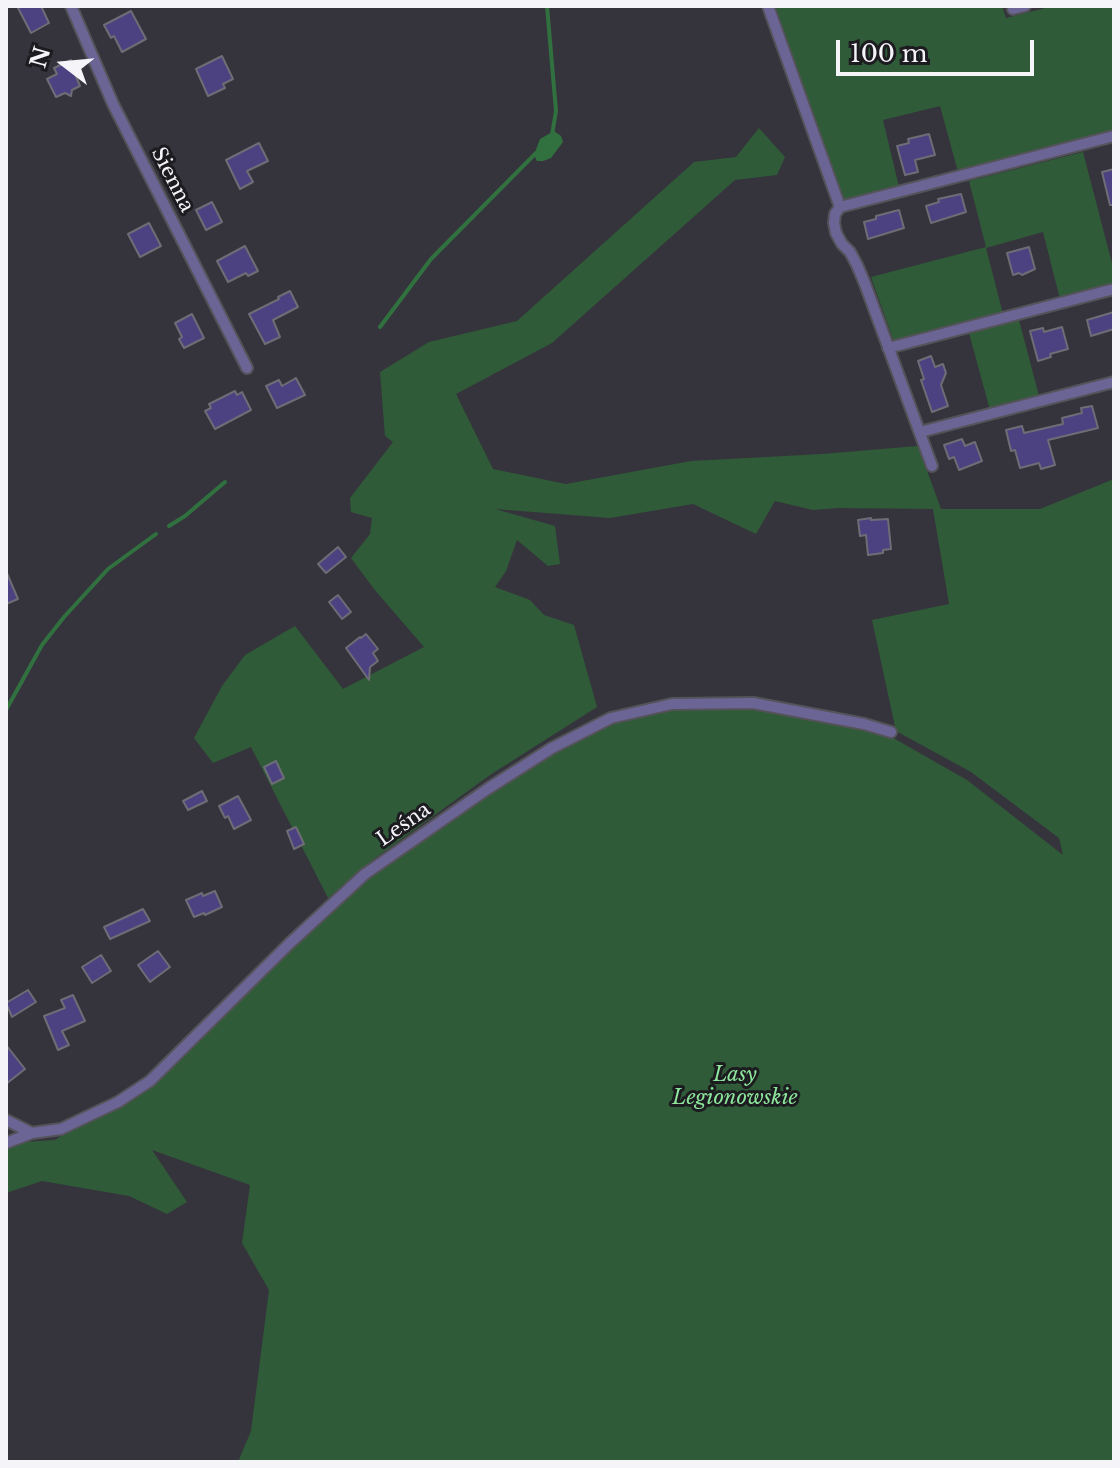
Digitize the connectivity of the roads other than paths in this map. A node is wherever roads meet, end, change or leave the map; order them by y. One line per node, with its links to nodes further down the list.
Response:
1 (71, 6): 9 (street, Sienna)
2 (768, 6): 6 (street)
3 (1025, 6): 4 (street)
4 (1013, 9)
5 (1114, 136): 6 (street)
6 (840, 207): 8 (street)
7 (1114, 289): 8 (street)
8 (888, 348): 11 (street)
9 (247, 368)
10 (1114, 382): 11 (street)
11 (920, 432): 12 (street)
12 (932, 466)
13 (891, 732): 15 (street, Leśna)
14 (6, 1120): 15 (street)
15 (32, 1133): 16 (street, Leśna)
16 (6, 1143)

